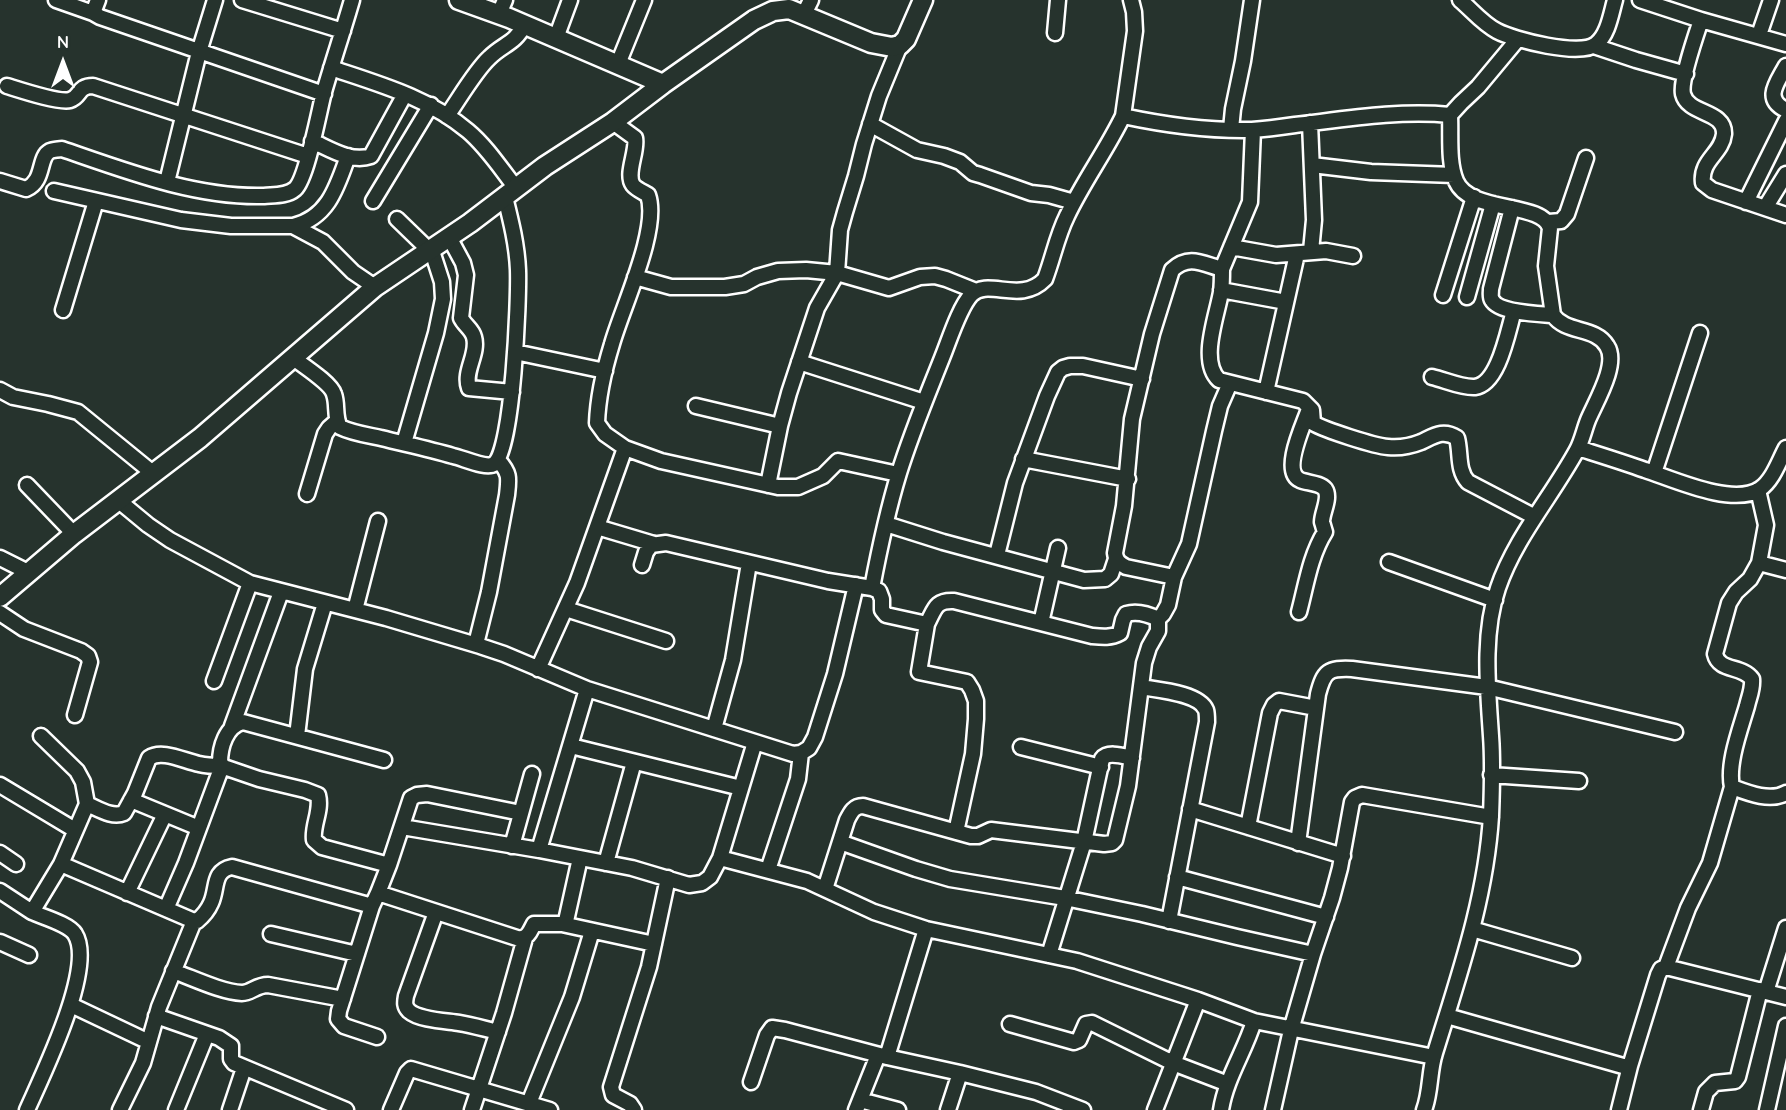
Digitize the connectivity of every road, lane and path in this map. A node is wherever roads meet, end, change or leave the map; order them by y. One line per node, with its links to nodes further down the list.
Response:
1 (56, 0): 16 (street)
2 (215, 0): 29 (street)
3 (242, 0): 21 (street)
4 (352, 0): 21 (street)
5 (459, 0): 18 (street)
6 (570, 0): 24 (street)
7 (644, 0): 30 (street)
8 (923, 0): 27 (street)
9 (1058, 0): 22 (street)
10 (1132, 0): 42 (street)
11 (1252, 0): 48 (street)
12 (1460, 0): 25 (street)
13 (1615, 0): 28 (street)
14 (1640, 0): 19 (street)
15 (1771, 0): 23 (street)
16 (95, 6): 29 (street)
17 (797, 6): 27 (street); 34 (street)
18 (502, 7): 20 (street)
19 (1701, 20): 23 (street); 33 (street)
20 (525, 24): 24 (street); 43 (street)
21 (343, 31): 32 (street)
22 (1055, 33)
23 (1759, 35): 26 (street)
24 (556, 38): 30 (street)
25 (1518, 39): 28 (street); 40 (street)
26 (1786, 44)
27 (900, 45): 47 (street)
28 (1594, 46): 33 (street)
29 (199, 52): 36 (street); 41 (street)
30 (618, 64): 34 (street)
31 (1786, 66): 39 (street)
32 (331, 68): 36 (street); 37 (street)
33 (1686, 74): 65 (street)
34 (663, 84): 44 (street)
35 (7, 86): 41 (street)
36 (324, 94): 50 (street)
37 (405, 94): 38 (street); 52 (street)
38 (431, 105): 43 (street); 63 (street)
39 (1786, 110)
40 (1450, 115): 46 (street); 56 (street)
41 (184, 116): 51 (street); 58 (street)
42 (1123, 116): 48 (street); 64 (street)
43 (447, 117): 60 (street)
44 (614, 121): 60 (street); 80 (street)
45 (1786, 121): 65 (street)
46 (1310, 123): 49 (street); 54 (street)
47 (870, 124): 64 (street); 79 (street)
48 (1231, 129): 49 (street)
49 (1253, 130): 74 (street)
50 (312, 141): 51 (street); 52 (street)
51 (308, 156): 58 (street)
52 (348, 156): 72 (street)
53 (1586, 158): 71 (street)
54 (1312, 165): 56 (street); 76 (street)
55 (1786, 174): 68 (street)
56 (1454, 175): 61 (street)
57 (0, 181): 58 (street)
58 (167, 182)
59 (54, 191): 62 (street)
60 (511, 192): 73 (street); 91 (street)
61 (1475, 197): 66 (street); 84 (street)
62 (96, 201): 72 (street); 87 (street)
63 (373, 201)
64 (1074, 202): 83 (street)
65 (1746, 202): 68 (street)
66 (1493, 204): 67 (street); 85 (street)
67 (1513, 208): 71 (street); 88 (street)
68 (1765, 208): 69 (street)
69 (1786, 215)
70 (397, 219): 75 (street)
71 (1549, 222): 89 (street)
72 (293, 226): 81 (street)
73 (449, 237): 75 (street); 99 (street)
74 (1231, 247): 76 (street); 78 (street)
75 (430, 249): 81 (street); 106 (street)
76 (1304, 253): 77 (street); 86 (street)
77 (1353, 256)
78 (1222, 270): 82 (street); 96 (street)
79 (837, 273): 80 (street); 83 (street); 93 (street)
80 (635, 277): 94 (street)
81 (375, 287): 92 (street)
82 (1221, 290): 86 (street); 97 (street)
83 (975, 291): 101 (street)
84 (1443, 295)
85 (1467, 297)
86 (1286, 302): 100 (street)
87 (63, 310)
88 (1514, 311): 89 (street); 95 (street)
89 (1553, 316): 108 (street)
90 (1700, 333): 112 (street)
91 (515, 352): 94 (street); 99 (street)
92 (292, 357): 104 (street); 113 (street)
93 (799, 362): 101 (street); 105 (street)
94 (605, 371): 107 (street)
95 (1432, 377)
96 (1142, 379): 110 (street); 115 (street)
97 (1230, 383): 100 (street); 138 (street)
98 (0, 390): 113 (street)
99 (512, 392): 111 (street)
100 (1266, 392): 103 (street)
101 (925, 402): 114 (street)
102 (696, 406): 105 (street)
103 (1310, 407): 121 (street); 148 (street)
104 (337, 421): 106 (street); 119 (street)
105 (780, 426): 117 (street)
106 (404, 443): 111 (street)
107 (625, 448): 117 (street); 124 (street)
108 (1578, 448): 112 (street); 121 (street)
109 (1786, 448): 118 (street)
110 (1023, 458): 115 (street); 128 (street)
111 (498, 460): 154 (street)
112 (1654, 473): 118 (street)
113 (154, 474): 120 (street)
114 (898, 474): 117 (street); 123 (street)
115 (1128, 479): 130 (street)
116 (27, 485): 125 (street)
117 (768, 485)
118 (1758, 491): 133 (street)
119 (307, 494)
120 (119, 501): 125 (street); 139 (street)
121 (1535, 517): 144 (street)
122 (378, 521): 147 (street)
123 (886, 524): 128 (street); 141 (street)
124 (597, 527): 126 (street); 146 (street)
125 (74, 534): 137 (street)
126 (653, 544): 132 (street); 134 (street)
127 (1058, 548): 136 (street)
128 (997, 555): 136 (street)
129 (0, 558): 137 (street)
130 (1116, 559): 136 (street); 138 (street)
131 (1389, 562): 144 (street)
132 (748, 563): 140 (street); 163 (street)
133 (1759, 563): 135 (street); 180 (street)
134 (642, 565)
135 (1786, 570)
136 (1053, 571): 151 (street)
137 (30, 573): 143 (street)
138 (1174, 577): 150 (street)
139 (250, 583): 142 (street); 156 (street)
140 (856, 585): 141 (street); 170 (street)
141 (872, 588): 152 (street)
142 (281, 592): 145 (street); 162 (street)
143 (0, 597)
144 (1495, 600): 158 (street)
145 (325, 603): 147 (street); 166 (street)
146 (566, 609): 153 (street); 155 (street)
147 (355, 610): 154 (street)
148 (1298, 612)
149 (0, 613): 161 (street)
150 (1158, 619): 151 (street); 157 (street)
151 (1041, 623): 152 (street)
152 (927, 624): 193 (street)
153 (666, 642)
154 (476, 644): 155 (street)
155 (538, 669): 159 (street)
156 (214, 681)
157 (1141, 687): 171 (street); 185 (street)
158 (1487, 687): 160 (street); 164 (street); 177 (street)
159 (587, 689): 163 (street); 168 (street)
160 (1316, 708): 190 (street); 196 (street)
161 (75, 715)
162 (232, 726): 166 (street); 174 (street)
163 (714, 729): 167 (street)
164 (1675, 732)
165 (41, 736): 184 (street)
166 (297, 736): 172 (street)
167 (755, 742): 170 (street); 181 (street)
168 (570, 746): 173 (street); 198 (street)
169 (1021, 747): 175 (street)
170 (802, 753): 207 (street)
171 (1132, 758): 175 (street); 195 (street)
172 (384, 760)
173 (634, 762): 181 (street); 203 (street)
174 (222, 766): 183 (street); 191 (street); 206 (street)
175 (1101, 766): 195 (street)
176 (532, 774): 186 (street)
177 (1491, 775): 178 (street); 188 (street)
178 (1579, 781)
179 (0, 785): 192 (street)
180 (1732, 787): 182 (street); 235 (street)
181 (741, 788): 202 (street)
182 (1786, 793)
183 (131, 800): 184 (street); 187 (street)
184 (87, 804): 192 (street)
185 (1190, 809): 190 (street); 208 (street)
186 (521, 813): 189 (street); 197 (street)
187 (165, 814): 191 (street); 212 (street)
188 (1491, 817): 200 (street); 224 (street)
189 (402, 827): 197 (street); 206 (street)
190 (1248, 827): 196 (street)
191 (199, 828): 215 (street)
192 (75, 830): 205 (street)
193 (956, 832): 194 (street); 195 (street)
194 (840, 842): 210 (street); 213 (street)
195 (1084, 842): 213 (street)
196 (1298, 843): 200 (street)
197 (512, 845): 198 (street)
198 (539, 850): 201 (street)
199 (0, 853): 204 (street)
200 (1343, 856): 218 (street)
201 (580, 858): 203 (street); 221 (street)
202 (720, 858): 207 (street); 209 (street)
203 (606, 863): 209 (street)
204 (16, 864)
205 (61, 864): 212 (street); 216 (street)
206 (389, 865): 214 (street)
207 (768, 870): 210 (street)
208 (1177, 877): 218 (street); 220 (street)
209 (668, 878): 229 (street)
210 (825, 889): 223 (street)
211 (0, 891): 216 (street)
212 (127, 893): 215 (street)
213 (1065, 898): 220 (street); 232 (street)
214 (375, 900): 217 (street); 219 (street); 230 (street)
215 (166, 909): 219 (street)
216 (32, 912): 241 (street)
217 (436, 912): 227 (street); 248 (street)
218 (1325, 917): 231 (street)
219 (194, 921): 236 (street)
220 (1169, 921): 231 (street)
221 (562, 924): 225 (street); 227 (street)
222 (1786, 928): 237 (street)
223 (926, 929): 232 (street); 252 (street)
224 (1472, 929): 234 (street); 243 (street)
225 (592, 931): 229 (street); 263 (street)
226 (271, 934): 230 (street)
227 (525, 938): 248 (street)
228 (0, 942): 233 (street)
229 (654, 944): 272 (street)
230 (357, 954): 239 (street)
231 (1313, 954): 247 (street)
232 (1049, 955): 240 (street)
233 (29, 956)
234 (1572, 958)
235 (1666, 967): 237 (street); 255 (street)
236 (173, 971): 239 (street); 242 (street)
237 (1763, 991): 238 (street); 280 (street)
238 (1786, 997)
239 (343, 999): 250 (street)
240 (1198, 1000): 244 (street); 254 (street)
241 (71, 1005): 251 (street); 265 (street)
242 (156, 1016): 249 (street); 251 (street)
243 (1447, 1016): 253 (street); 255 (street)
244 (1254, 1021): 247 (street); 259 (street)
245 (1010, 1024): 254 (street)
246 (1786, 1026): 281 (street)
247 (1291, 1030): 253 (street); 278 (street)
248 (498, 1032): 260 (street)
249 (207, 1034): 256 (street); 267 (street)
250 (377, 1037)
251 (149, 1042): 266 (street)
252 (883, 1056): 257 (street); 258 (street); 262 (street)
253 (1434, 1056): 264 (street)
254 (1173, 1063): 259 (street); 276 (street)
255 (1630, 1066): 279 (street)
256 (244, 1068): 268 (street); 269 (street)
257 (960, 1073): 274 (street); 275 (street)
258 (751, 1082)
259 (1228, 1084): 277 (street)
260 (480, 1088): 261 (street); 270 (street); 271 (street)
261 (507, 1104): 263 (street)
262 (858, 1105): 273 (street)
263 (540, 1107)
264 (1426, 1109)
265 (27, 1110)
266 (120, 1110)
267 (176, 1110)
268 (230, 1110)
269 (346, 1110)
270 (391, 1110)
271 (472, 1110)
272 (634, 1110)
273 (898, 1110)
274 (948, 1110)
275 (1083, 1110)
276 (1155, 1110)
277 (1221, 1110)
278 (1273, 1110)
279 (1619, 1110)
280 (1701, 1110)
281 (1767, 1110)

